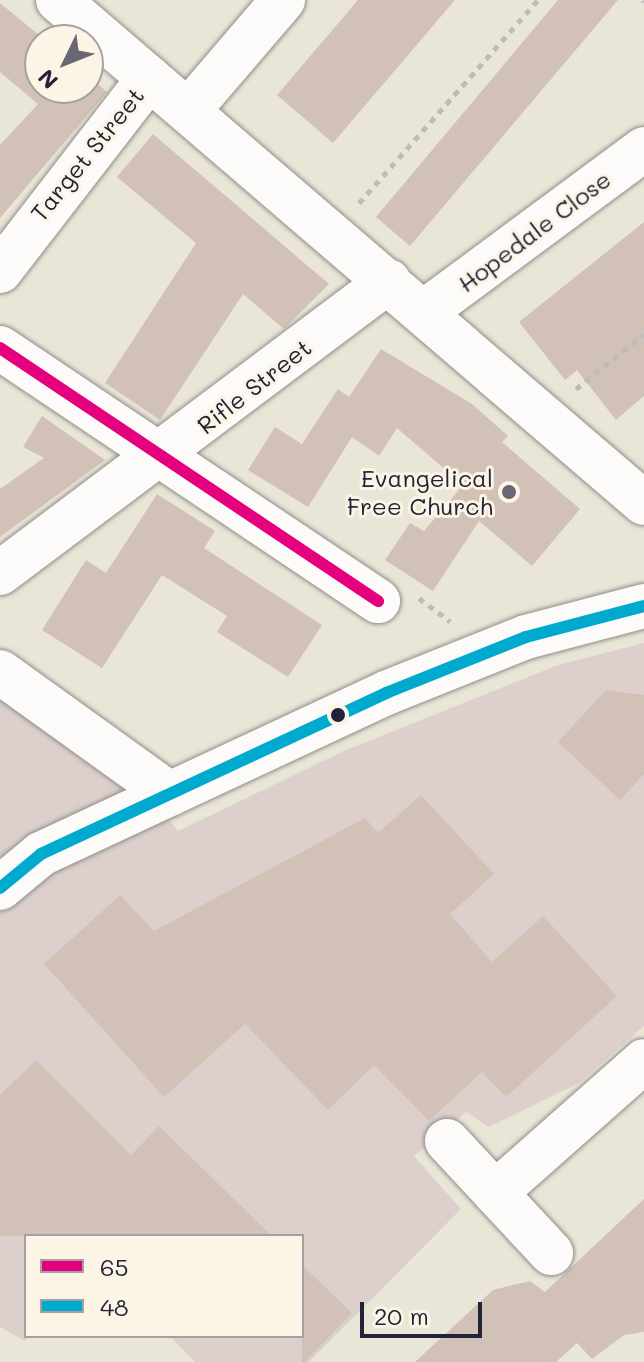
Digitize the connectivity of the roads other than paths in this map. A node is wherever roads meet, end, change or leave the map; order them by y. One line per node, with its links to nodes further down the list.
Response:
1 (58, 0): 3 (street)
2 (283, 0): 4 (street)
3 (149, 78): 4 (street); 6 (street, Target Street)
4 (188, 111): 7 (street)
5 (644, 149): 8 (street, Hopedale Close)
6 (0, 271)
7 (389, 281): 8 (street); 10 (street, Rifle Street)
8 (424, 312): 11 (street)
9 (0, 348): 10 (street)
10 (163, 457): 12 (street, Rifle Street); 13 (street)
11 (644, 503)
12 (0, 573)
13 (378, 601)
14 (644, 606): 16 (street)
15 (0, 672): 16 (street)
16 (170, 794): 17 (street)
17 (0, 888)
18 (644, 1061): 20 (street)
19 (447, 1141): 20 (street)
20 (495, 1193): 21 (street)
21 (551, 1253)

